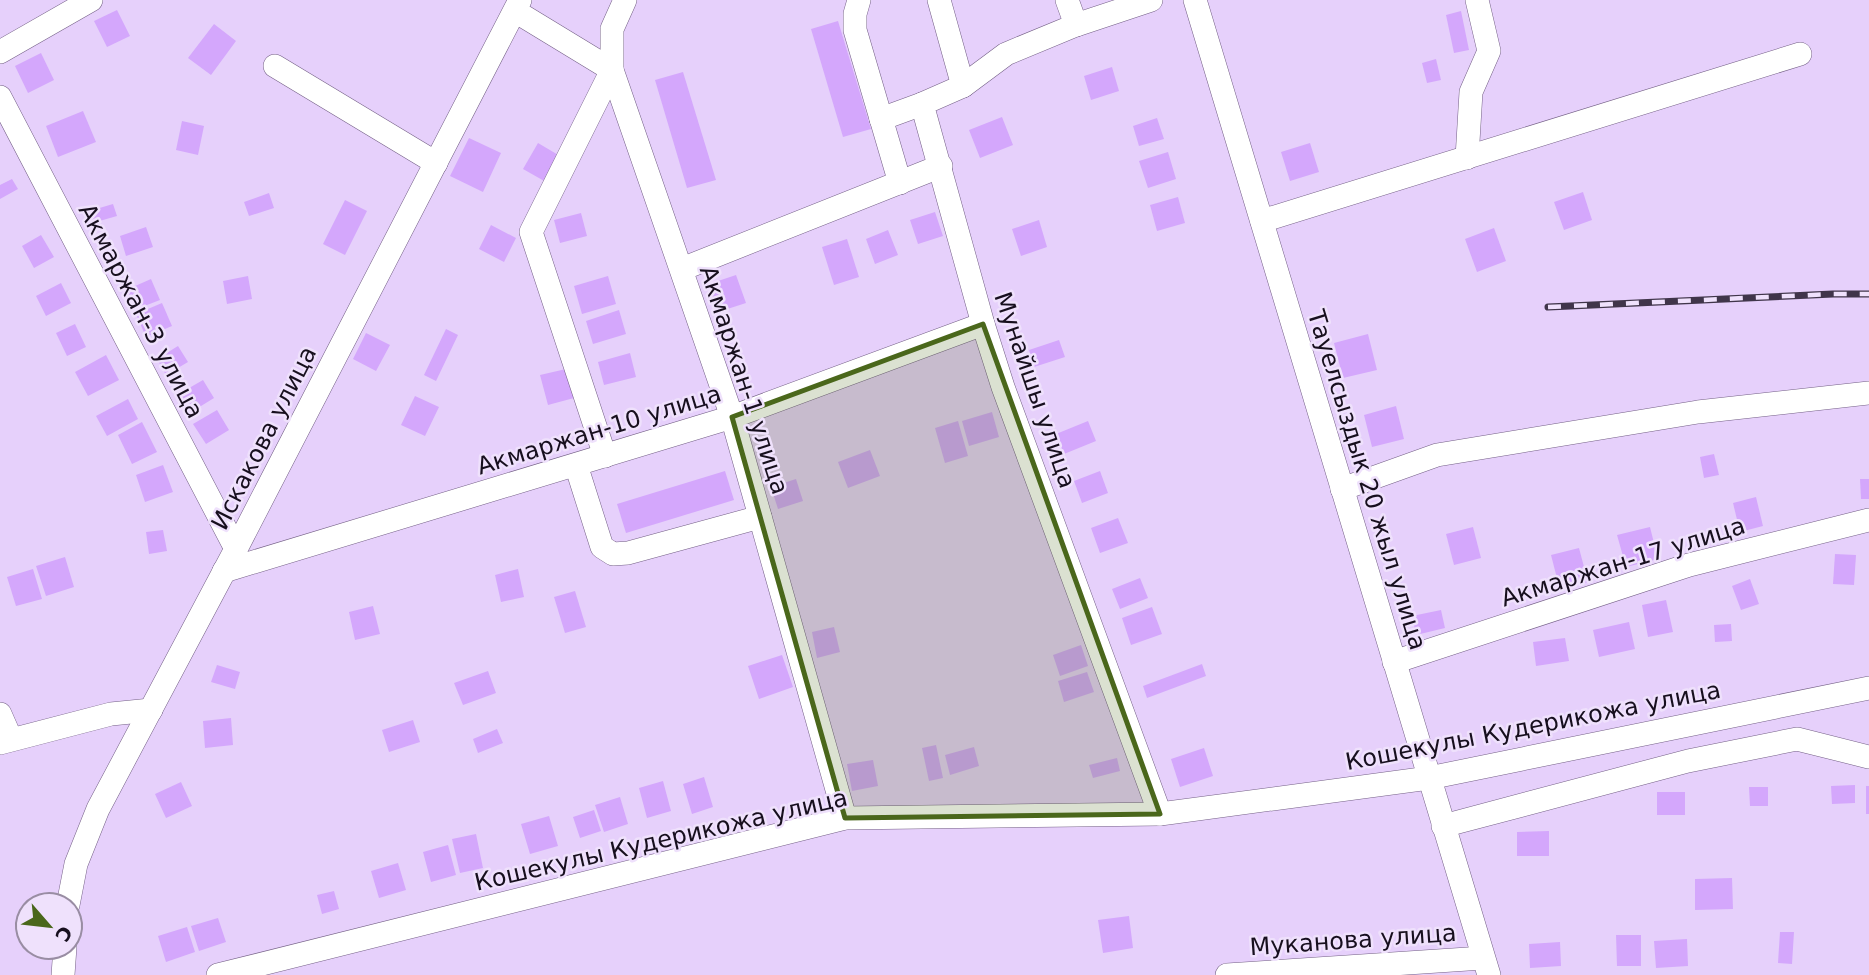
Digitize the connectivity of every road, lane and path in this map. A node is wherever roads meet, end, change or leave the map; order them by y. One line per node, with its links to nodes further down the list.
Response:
1 (91, 0): 11 (street)
2 (625, 0): 14 (street)
3 (859, 0): 18 (street)
4 (939, 0): 15 (street)
5 (1067, 0): 10 (street)
6 (1151, 0): 10 (street)
7 (1195, 0): 23 (street, Тауелсыздык 20 жыл улица)
8 (1477, 0): 19 (street)
9 (518, 5): 14 (street); 20 (street, Искакова улица)
10 (1076, 25): 15 (street)
11 (0, 52)
12 (1800, 54): 19 (street)
13 (275, 66): 20 (street)
14 (612, 70): 24 (street, Акмаржан-1 улица); 28 (street)
15 (963, 86): 17 (street)
16 (0, 97): 33 (street, Акмаржан-3 улица)
17 (922, 104): 18 (street); 21 (street, Мунайшы улица)
18 (881, 119): 22 (street)
19 (1467, 158): 23 (street)
20 (436, 163): 33 (street, Искакова улица)
21 (941, 166): 22 (street); 25 (street, Мунайшы улица)
22 (900, 183): 24 (street)
23 (1262, 221): 30 (street, Тауелсыздык 20 жыл улица)
24 (682, 269): 27 (street, Акмаржан-1 улица)
25 (983, 324): 27 (street, Акмаржан-10 улица); 42 (street, Мунайшы улица)
26 (1869, 393): 30 (street)
27 (732, 417): 28 (street, Акмаржан-10 улица); 31 (street, Акмаржан-1 улица)
28 (605, 456): 29 (street, Акмаржан-10 улица)
29 (576, 465): 31 (street); 34 (street, Акмаржан-10 улица)
30 (1342, 489): 35 (street, Тауелсыздык 20 жыл улица)
31 (760, 517): 43 (street, Акмаржан-1 улица)
32 (1869, 520): 35 (street, Акмаржан-17 улица)
33 (236, 549): 34 (street, Искакова улица)
34 (224, 571): 37 (street, Искакова улица)
35 (1394, 662): 41 (street, Тауелсыздык 20 жыл улица)
36 (1869, 688): 41 (street, Кошекулы Кудерикожа улица)
37 (151, 710): 39 (street); 45 (street, Искакова улица)
38 (0, 714): 39 (street)
39 (6, 741)
40 (1869, 757): 44 (street)
41 (1429, 778): 42 (street, Кошекулы Кудерикожа улица); 44 (street, Тауелсыздык 20 жыл улица)
42 (1160, 814): 43 (street, Кошекулы Кудерикожа улица)
43 (845, 818): 48 (street, Кошекулы Кудерикожа улица)
44 (1443, 826): 46 (street, Тауелсыздык 20 жыл улица)
45 (71, 891)
46 (1486, 966): 47 (street, Муканова улица)
47 (1363, 971): 49 (street, Муканова улица)
48 (218, 975)
49 (1227, 975)

